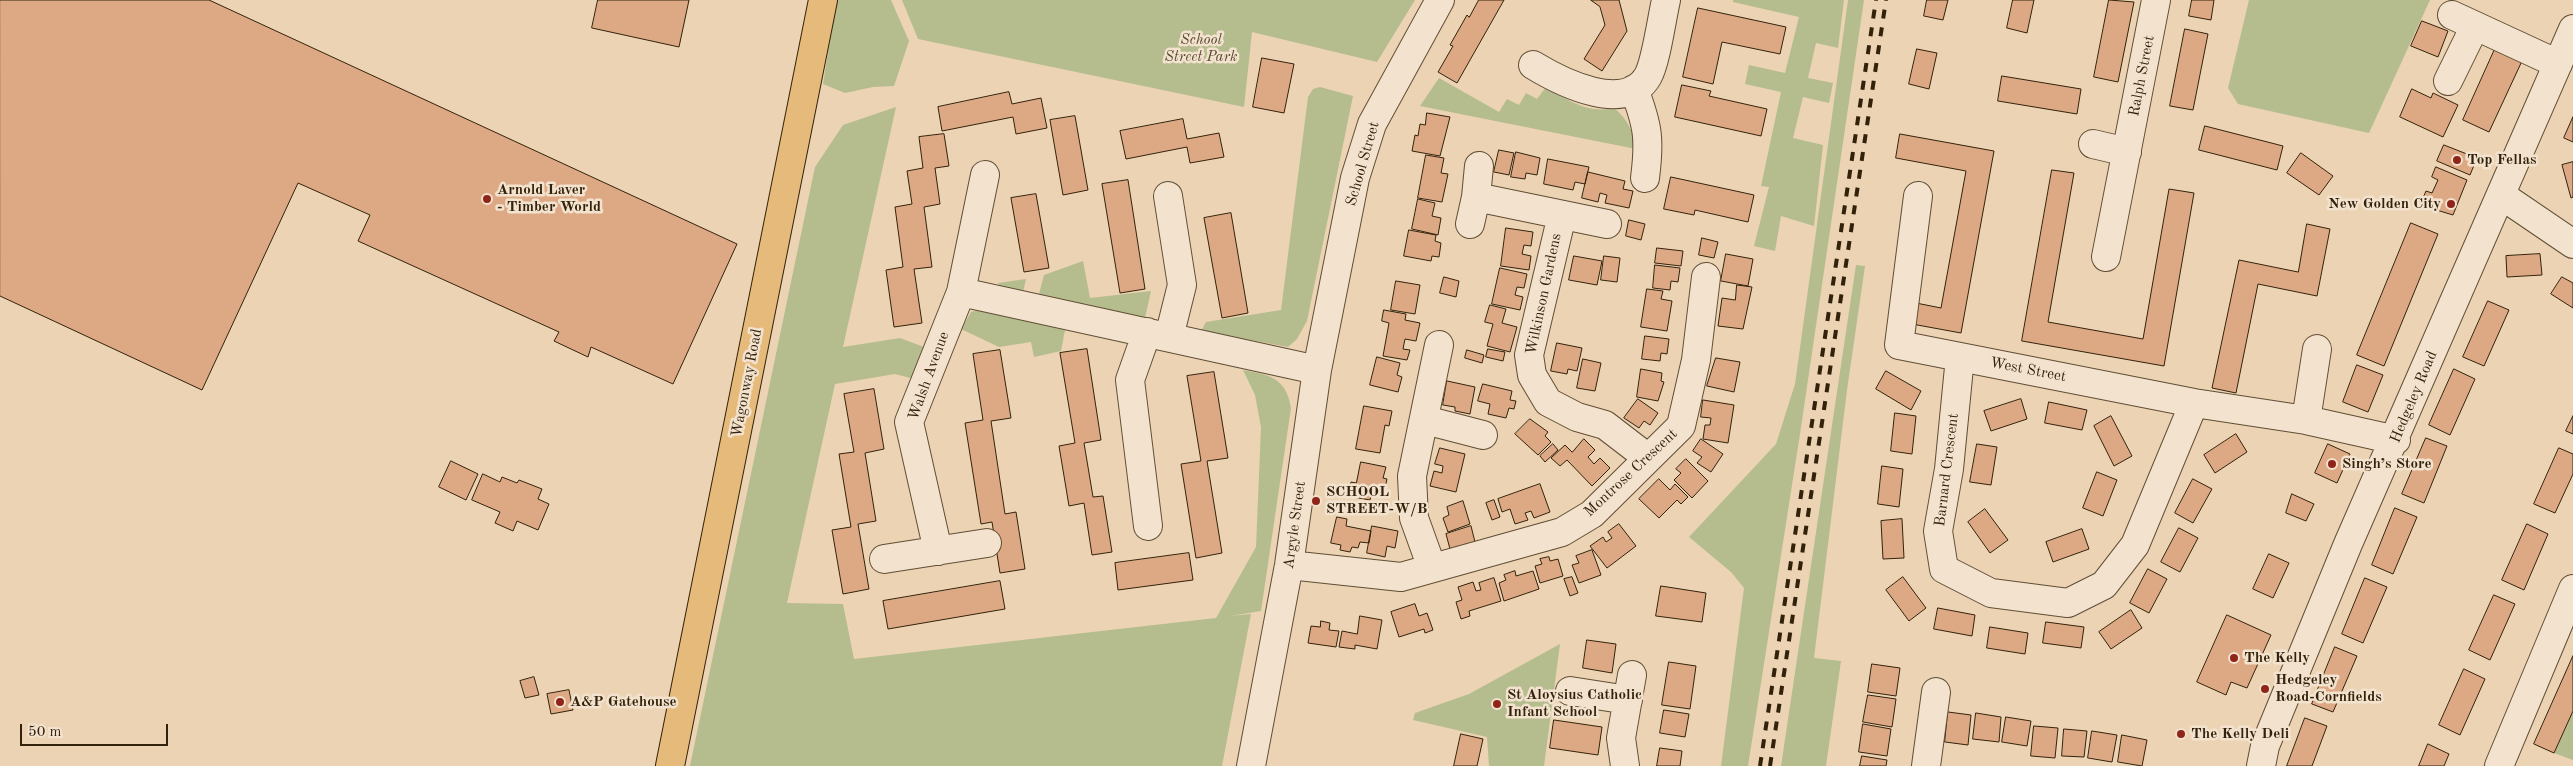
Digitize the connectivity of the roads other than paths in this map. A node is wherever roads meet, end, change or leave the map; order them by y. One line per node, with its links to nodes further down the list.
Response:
1 (823, 0): 47 (main road, Wagonway Road)
2 (1440, 0): 25 (street, School Street)
3 (1666, 0): 9 (street)
4 (2156, 0): 11 (street, Ralph Street)
5 (2573, 29): 6 (street, Hedgeley Road)
6 (2558, 64): 8 (street); 15 (street, Hedgeley Road)
7 (1533, 65): 9 (street)
8 (2448, 81)
9 (1641, 82): 14 (street)
10 (2092, 144): 11 (street)
11 (2127, 152): 23 (street, Ralph Street)
12 (1479, 166): 18 (street)
13 (985, 175): 26 (street, Walsh Avenue)
14 (1645, 178)
15 (2500, 195): 22 (street); 36 (street, Hedgeley Road)
16 (1168, 196): 27 (street)
17 (1918, 196): 30 (street, West Street)
18 (1476, 197): 19 (street); 20 (street)
19 (1562, 215): 21 (street); 37 (street, Wilkinson Gardens)
20 (1470, 224)
21 (1608, 224)
22 (2573, 244)
23 (2106, 258)
24 (1706, 277): 37 (street, Montrose Crescent)
25 (1335, 283): 31 (street, Argyle Street)
26 (961, 292): 27 (street); 40 (street, Walsh Avenue)
27 (1158, 334): 31 (street); 38 (street)
28 (1439, 345): 33 (street)
29 (2317, 349): 34 (street)
30 (1960, 357): 32 (street, West Street); 32 (street, Barnard Crescent)
31 (1317, 370): 42 (street, Argyle Street)
32 (2194, 403): 34 (street, West Street)
33 (1425, 420): 35 (street); 43 (street)
34 (2306, 420): 36 (street, West Street)
35 (1482, 435)
36 (2396, 440): 51 (street, Hedgeley Road)
37 (1648, 458): 43 (street, Montrose Crescent)
38 (1148, 526)
39 (986, 543): 40 (street)
40 (938, 551): 41 (street)
41 (884, 559)
42 (1289, 565): 43 (street, Montrose Crescent); 48 (street, Argyle Street)
43 (1432, 568)
44 (2573, 589): 52 (street)
45 (1570, 691): 49 (street)
46 (1936, 692): 50 (street)
47 (670, 766)
48 (1251, 766)
49 (1625, 766)
50 (1926, 766)
51 (2261, 766)
52 (2499, 766)

